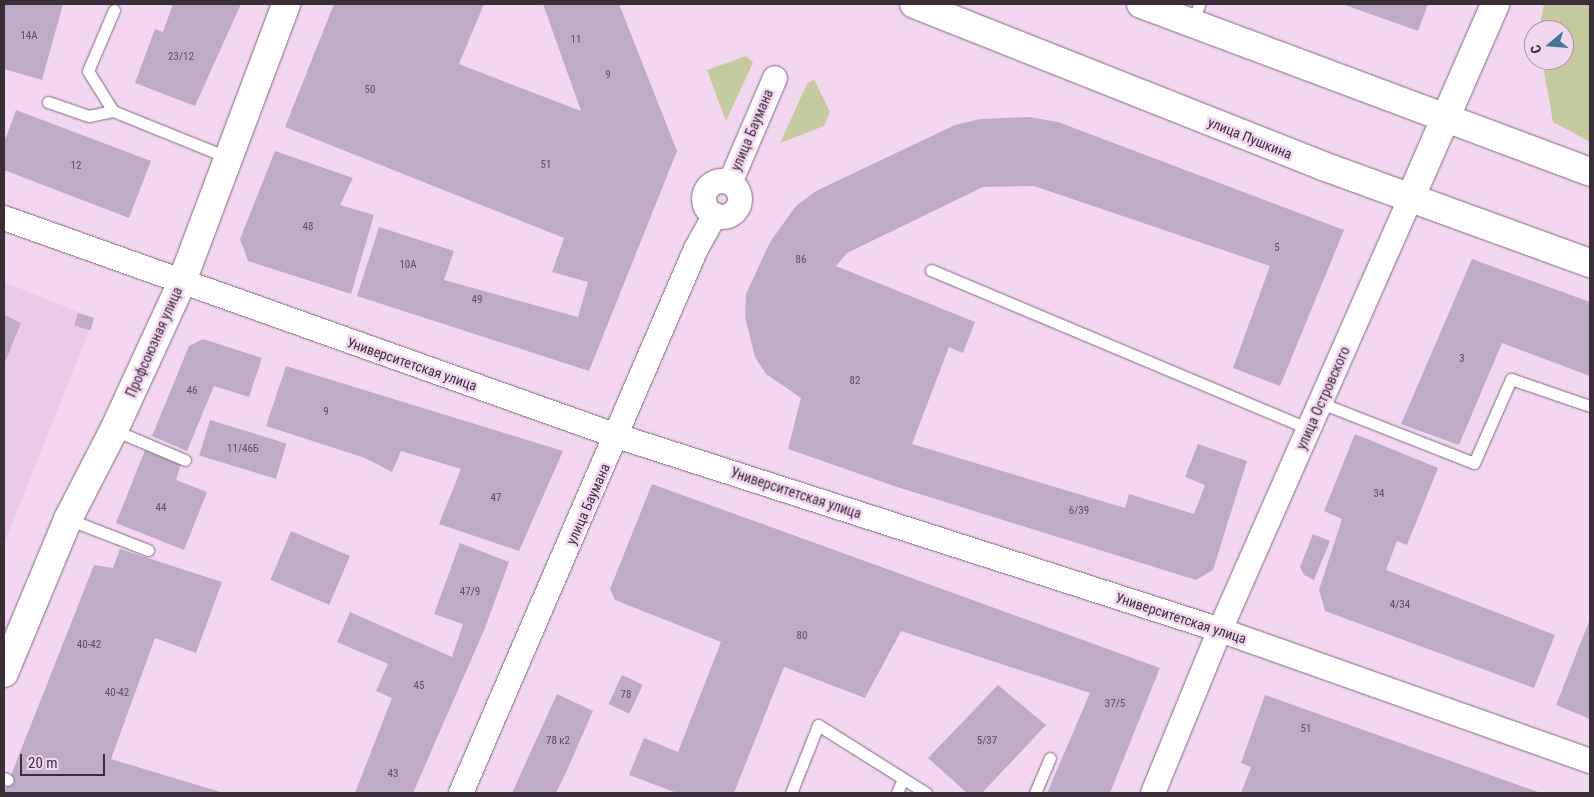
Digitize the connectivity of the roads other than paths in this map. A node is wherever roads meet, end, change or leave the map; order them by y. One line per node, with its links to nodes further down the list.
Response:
1 (286, 4): 11 (main road, Профсоюзная улица)
2 (914, 4): 13 (main road, улица Пушкина)
3 (1141, 4): 6 (main road)
4 (1495, 4): 10 (main road, улица Островского)
5 (114, 10): 9 (lane)
6 (1196, 13): 10 (main road)
7 (775, 78): 22 (street, улица Баумана)
8 (48, 102): 9 (lane)
9 (112, 111): 11 (lane)
10 (1444, 118): 12 (main road); 13 (main road, улица Островского)
11 (227, 157): 17 (main road, Профсоюзная улица)
12 (1590, 172)
13 (1410, 199): 15 (main road, улица Пушкина); 18 (street, улица Островского)
14 (4, 218): 17 (street, Университетская улица)
15 (1590, 263)
16 (932, 270): 20 (lane)
17 (181, 284): 21 (main road, Профсоюзная улица); 22 (street, Университетская улица)
18 (1321, 402): 19 (lane); 20 (street, улица Островского)
19 (1590, 406)
20 (1309, 429): 26 (street, улица Островского)
21 (114, 430): 23 (lane); 24 (main road, Профсоюзная улица)
22 (617, 436): 26 (street, Университетская улица); 31 (street, улица Баумана)
23 (185, 460)
24 (68, 519): 25 (lane); 27 (main road, Профсоюзная улица)
25 (148, 550)
26 (1220, 630): 29 (street, Университетская улица); 36 (street, улица Островского)
27 (4, 673)
28 (1050, 758): 35 (lane)
29 (1590, 761)
30 (902, 781): 32 (lane); 33 (lane); 34 (lane)
31 (461, 793)
32 (791, 793)
33 (897, 793)
34 (926, 793)
35 (1035, 793)
36 (1153, 793)

